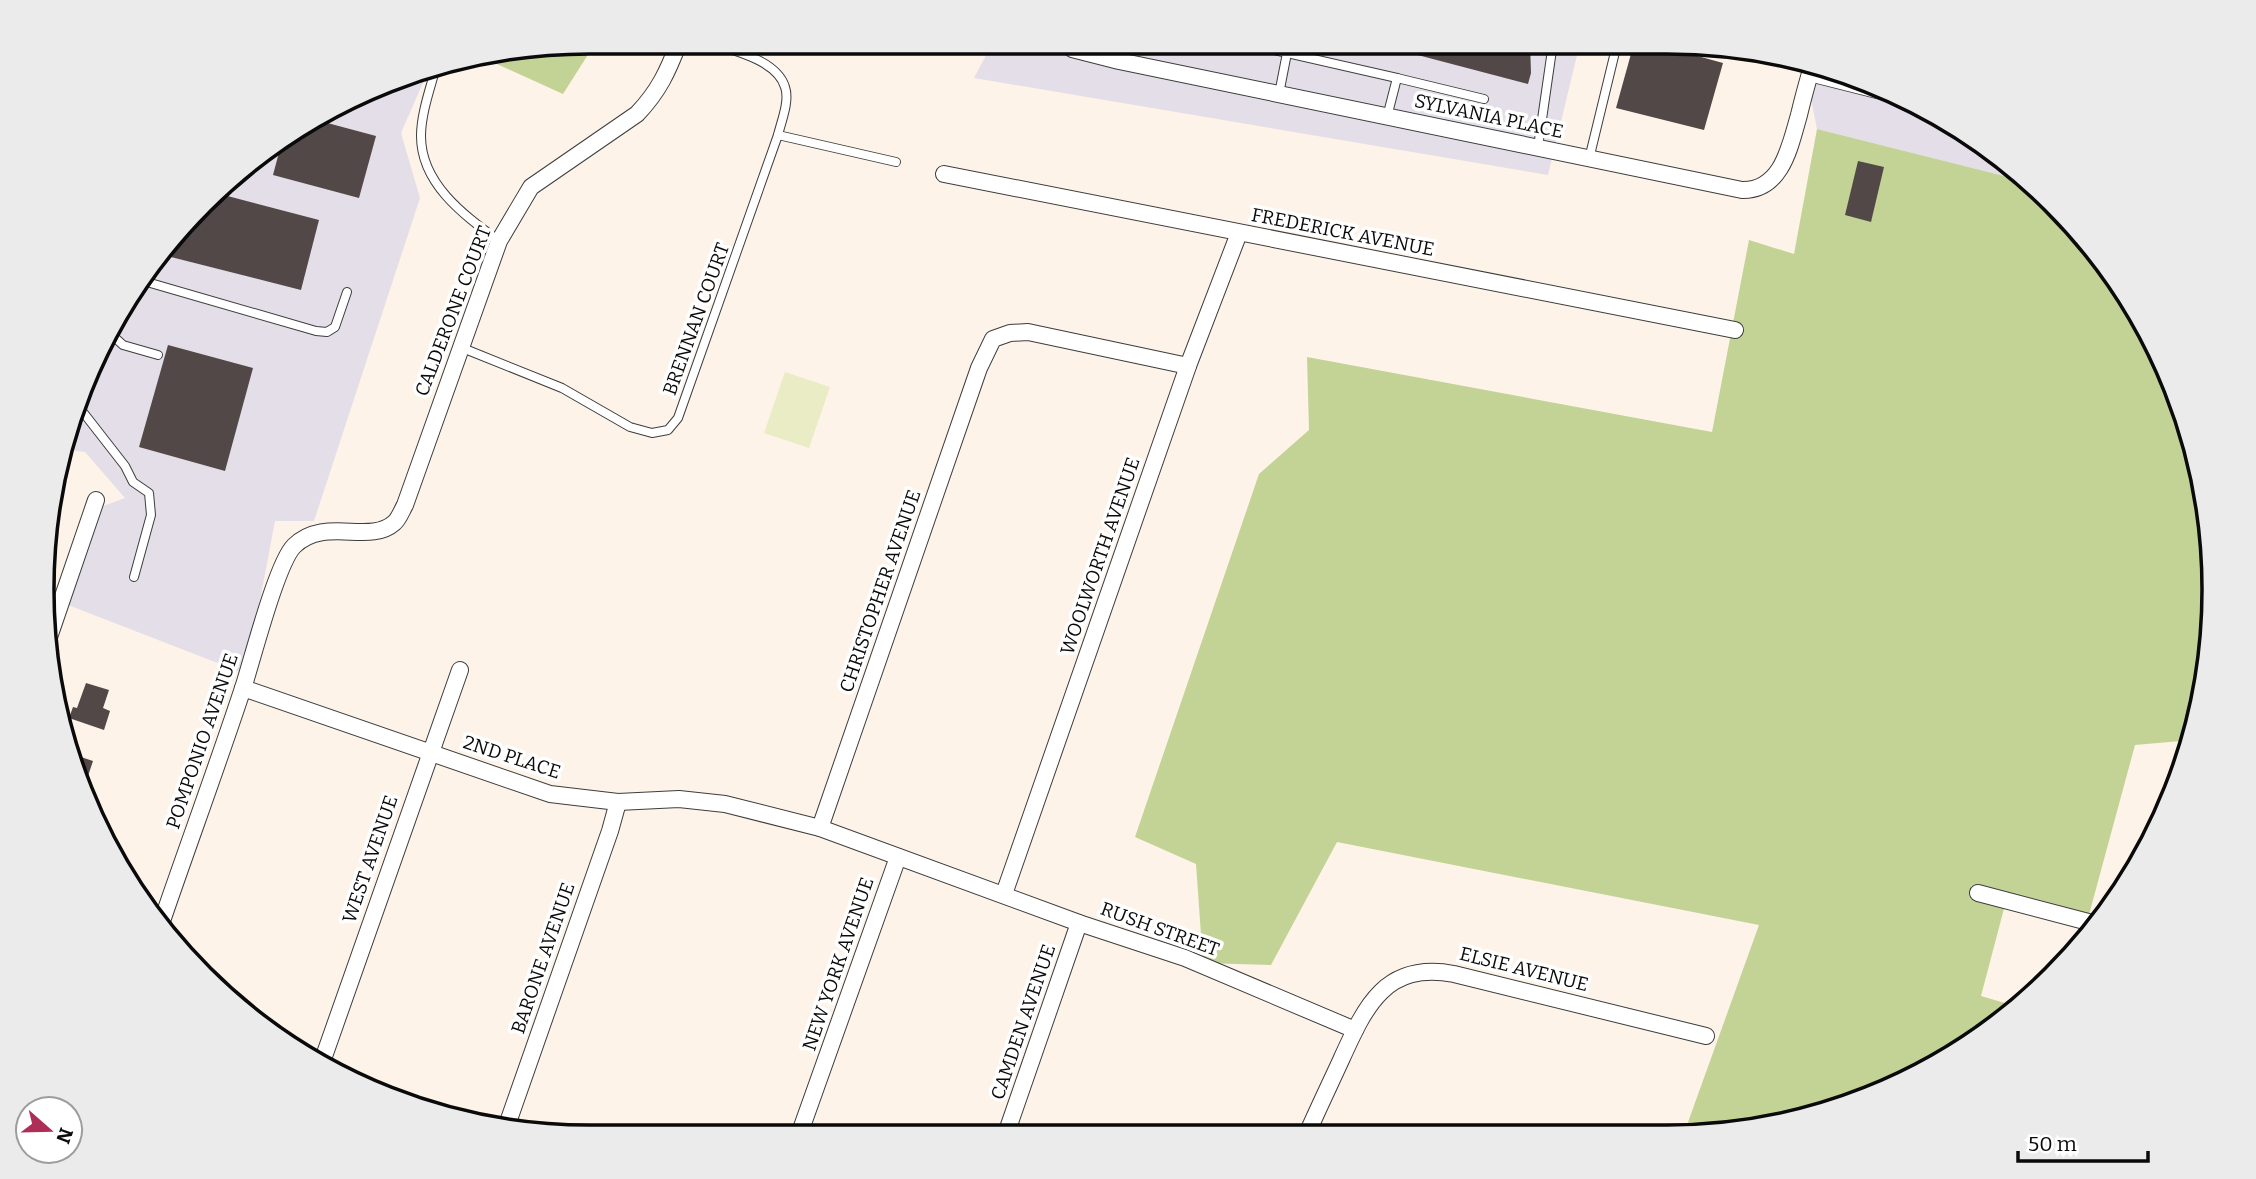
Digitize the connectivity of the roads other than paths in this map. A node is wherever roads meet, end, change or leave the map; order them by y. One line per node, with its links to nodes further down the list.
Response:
1 (674, 54): 20 (street, CALDERONE COURT)
2 (745, 54): 14 (lane, BRENNAN COURT)
3 (1112, 54): 11 (street, SYLVANIA PLACE)
4 (1287, 54): 11 (lane)
5 (1291, 54): 10 (lane)
6 (1551, 54): 15 (lane)
7 (1615, 54): 16 (lane)
8 (1810, 74): 16 (street, SYLVANIA PLACE)
9 (434, 78): 20 (lane)
10 (1397, 78): 12 (lane); 13 (lane)
11 (1279, 94): 13 (street, SYLVANIA PLACE)
12 (1484, 99)
13 (1387, 117): 15 (street, SYLVANIA PLACE)
14 (778, 135): 17 (lane); 25 (lane, BRENNAN COURT)
15 (1538, 148): 16 (street, SYLVANIA PLACE)
16 (1589, 159)
17 (896, 162)
18 (944, 174): 19 (street, FREDERICK AVENUE)
19 (1238, 233): 23 (street, FREDERICK AVENUE); 27 (street, WOOLWORTH AVENUE)
20 (499, 241): 25 (street, CALDERONE COURT)
21 (151, 283): 22 (lane)
22 (346, 292)
23 (1735, 330)
24 (117, 339): 26 (lane)
25 (460, 346): 30 (street, CALDERONE COURT)
26 (158, 355)
27 (1188, 366): 37 (street, CHRISTOPHER AVENUE); 40 (street, WOOLWORTH AVENUE)
28 (84, 414): 31 (lane)
29 (96, 500): 32 (street)
30 (279, 574): 34 (street, POMPONIO AVENUE)
31 (134, 577)
32 (55, 622)
33 (460, 670): 35 (street, WEST AVENUE)
34 (243, 688): 35 (street, 2ND PLACE); 41 (street, POMPONIO AVENUE)
35 (430, 752): 36 (street, 2ND PLACE); 46 (street, WEST AVENUE)
36 (618, 802): 37 (street, 2ND PLACE); 47 (street, BARONE AVENUE)
37 (820, 828): 38 (street, 2ND PLACE)
38 (898, 857): 40 (street, RUSH STREET); 48 (street, NEW YORK AVENUE)
39 (1978, 892): 42 (street)
40 (1004, 894): 43 (street, RUSH STREET)
41 (164, 914)
42 (2086, 921)
43 (1079, 923): 44 (street, RUSH STREET); 49 (street, CAMDEN AVENUE)
44 (1354, 1030): 45 (street, ELSIE AVENUE); 50 (street, ELSIE AVENUE)
45 (1706, 1035)
46 (324, 1054)
47 (509, 1118)
48 (803, 1125)
49 (1009, 1125)
50 (1311, 1125)

